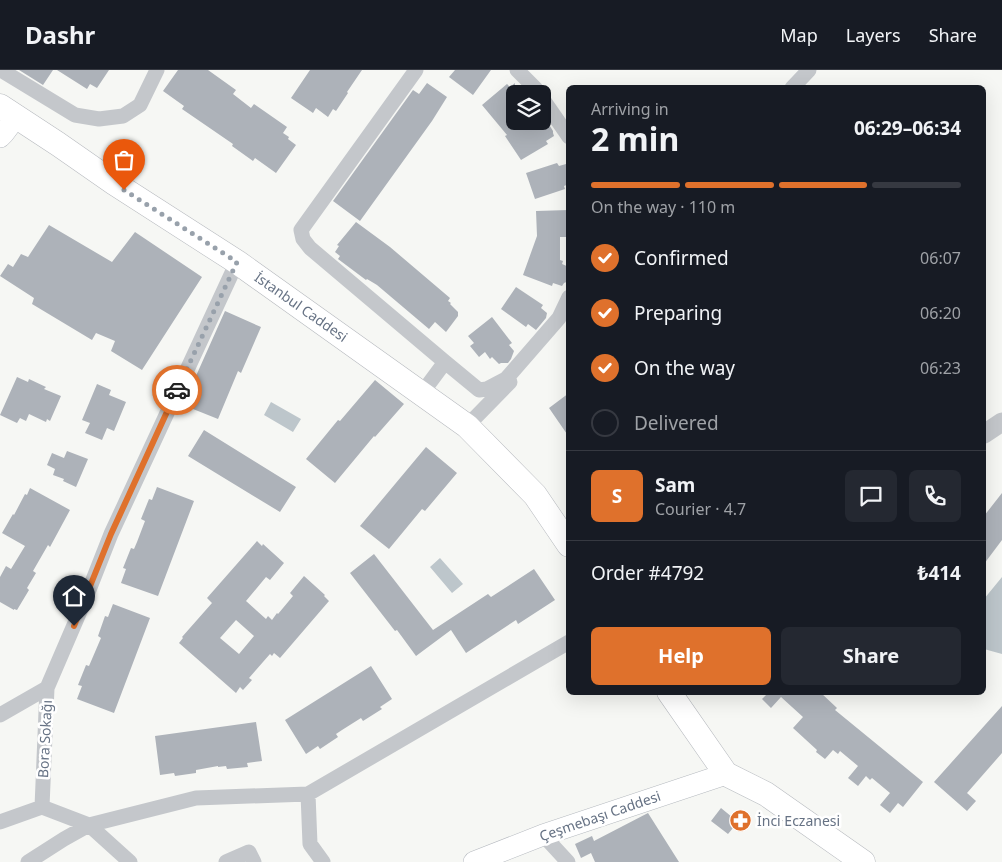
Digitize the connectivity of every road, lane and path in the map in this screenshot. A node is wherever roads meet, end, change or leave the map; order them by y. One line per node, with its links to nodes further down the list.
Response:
1 (1, 70): 2 (street)
2 (157, 70)
3 (416, 70): 15 (street)
4 (516, 70): 6 (street)
5 (809, 70): 7 (street)
6 (532, 85)
7 (795, 85)
8 (551, 111): 10 (street)
9 (8, 112): 11 (main road); 12 (main road, İstanbul Caddesi)
10 (566, 133)
11 (0, 137)
12 (237, 262): 16 (main road, İstanbul Caddesi); 22 (street, Bora Sokağı)
13 (566, 303): 15 (street)
14 (566, 325): 18 (street)
15 (445, 362): 16 (street)
16 (422, 393): 18 (main road, İstanbul Caddesi)
17 (1002, 422): 19 (street)
18 (467, 426): 20 (main road, İstanbul Caddesi)
19 (986, 433)
20 (566, 541)
21 (566, 644): 26 (street)
22 (47, 688): 24 (street); 27 (street, Bora Sokağı)
23 (671, 695): 25 (main road)
24 (0, 715)
25 (726, 774): 30 (main road, Çeşmebaşı Caddesi); 38 (main road)
26 (308, 794): 29 (street); 35 (street)
27 (42, 807): 28 (street); 29 (street)
28 (0, 822)
29 (89, 825): 31 (street); 32 (street)
30 (544, 835): 36 (main road, Çeşmebaşı Caddesi); 37 (street)
31 (28, 862)
32 (130, 862)
33 (226, 862): 34 (street)
34 (254, 862)
35 (323, 862)
36 (474, 862)
37 (568, 862)
38 (863, 862)

